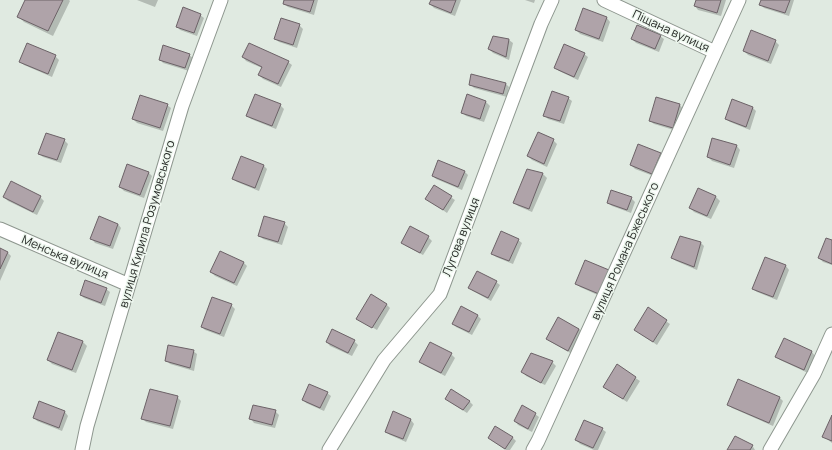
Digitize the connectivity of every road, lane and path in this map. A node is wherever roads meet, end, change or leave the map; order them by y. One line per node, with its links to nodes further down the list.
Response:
1 (221, 0): 7 (street, вулиця Кирила Розумовського)
2 (552, 0): 10 (street, Лугова вулиця)
3 (604, 0): 5 (street, Піщана вулиця)
4 (739, 0): 5 (street, вулиця Романа Бжеського)
5 (715, 52): 11 (street, вулиця Романа Бжеського)
6 (0, 229): 7 (street, Менська вулиця)
7 (129, 285): 9 (street, вулиця Кирила Розумовського)
8 (832, 334): 12 (street)
9 (82, 450)
10 (329, 450)
11 (533, 450)
12 (770, 450)

